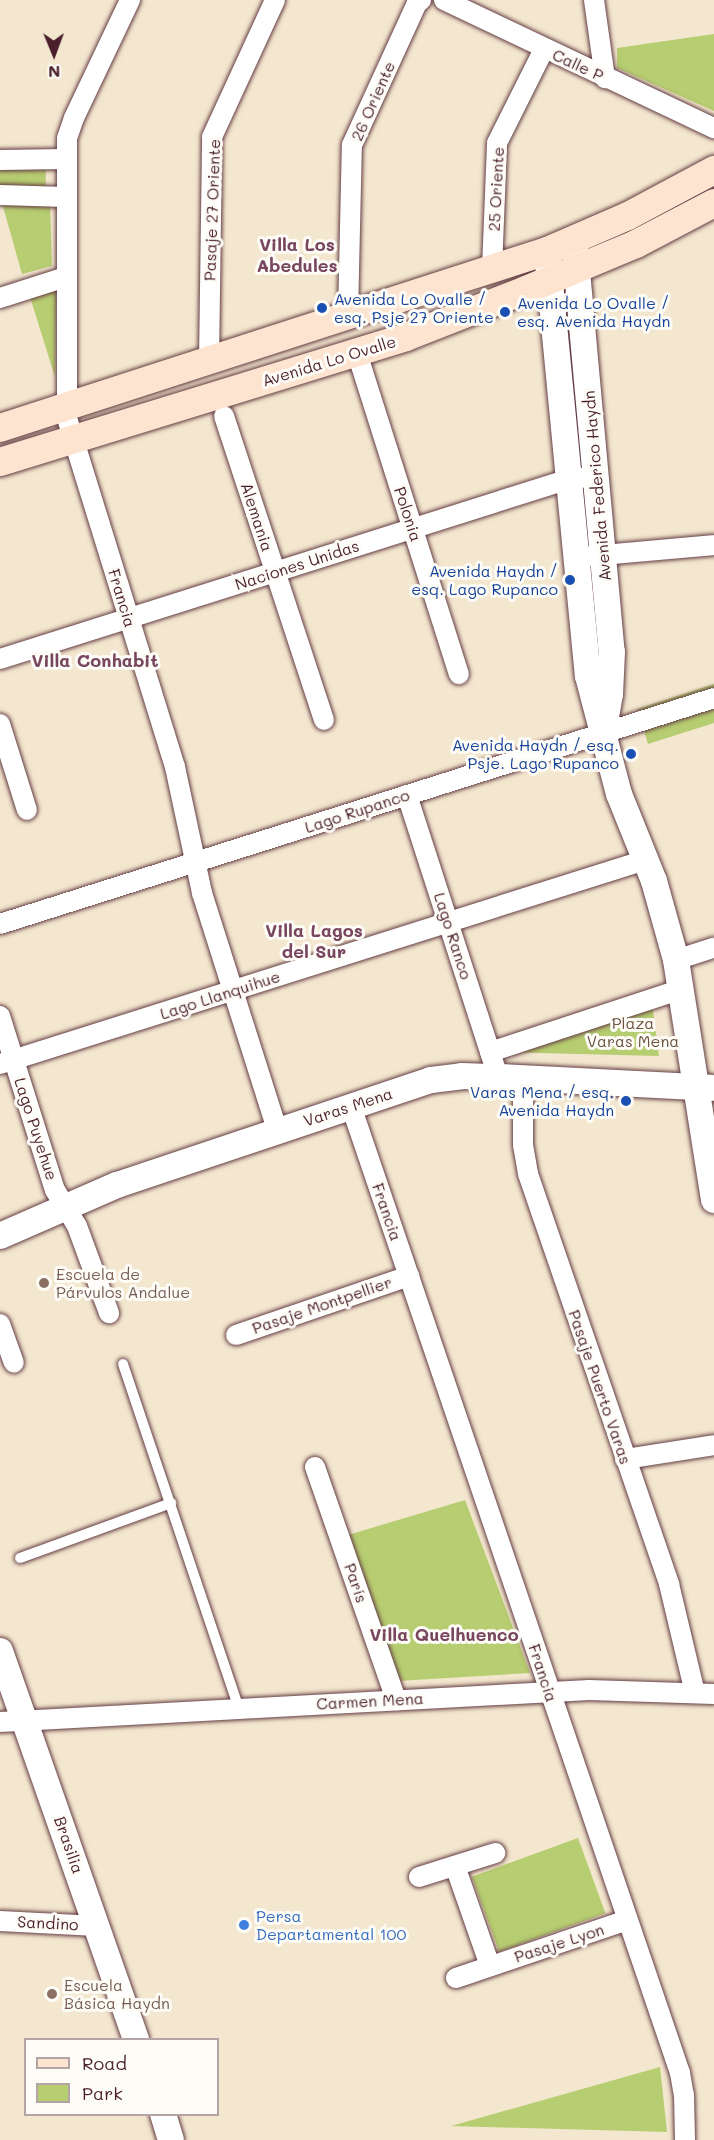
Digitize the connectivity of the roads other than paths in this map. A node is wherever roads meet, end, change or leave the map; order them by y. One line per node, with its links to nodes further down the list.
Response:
1 (130, 0): 9 (street, Francia)
2 (275, 0): 24 (street, Pasaje 27 Oriente)
3 (421, 0): 22 (street, 26 Oriente)
4 (444, 0): 6 (street, Calle P)
5 (594, 0): 7 (street)
6 (544, 49): 7 (street, Calle P); 17 (street, 25 Oriente)
7 (605, 78): 8 (street, Calle P)
8 (714, 128)
9 (66, 159): 10 (street); 13 (street, Francia)
10 (0, 160)
11 (714, 170): 15 (main road)
12 (0, 195): 13 (street)
13 (66, 197): 19 (street, Francia)
14 (714, 203): 18 (main road, Avenida Lo Ovalle)
15 (574, 240): 16 (main road); 18 (street, Avenida Federico Haydn)
16 (547, 250): 17 (main road); 20 (street, Avenida Federico Haydn)
17 (492, 269): 22 (main road)
18 (577, 269): 20 (main road, Avenida Lo Ovalle); 25 (street, Avenida Federico Haydn)
19 (66, 277): 21 (street); 27 (street, Francia)
20 (550, 280): 23 (main road, Avenida Lo Ovalle); 26 (street, Avenida Federico Haydn)
21 (0, 298)
22 (348, 316): 24 (main road)
23 (357, 354): 30 (main road, Avenida Lo Ovalle); 34 (street, Polonia)
24 (209, 361): 27 (main road)
25 (588, 382): 26 (street); 32 (street, Avenida Federico Haydn)
26 (560, 385): 33 (street, Avenida Federico Haydn)
27 (66, 407): 29 (main road); 30 (street, Francia)
28 (224, 416): 38 (street, Alemania)
29 (0, 428)
30 (72, 440): 31 (main road, Avenida Lo Ovalle); 39 (street, Francia)
31 (0, 462)
32 (596, 476): 33 (street, Naciones Unidas); 36 (street, Avenida Federico Haydn)
33 (569, 479): 34 (street, Naciones Unidas); 37 (street, Avenida Federico Haydn)
34 (413, 529): 38 (street, Naciones Unidas); 41 (street, Polonia)
35 (714, 545): 36 (street)
36 (603, 555): 37 (street); 45 (street, Avenida Federico Haydn)
37 (576, 557): 45 (street, Avenida Federico Haydn)
38 (275, 572): 39 (street, Naciones Unidas); 43 (street, Alemania)
39 (128, 618): 40 (street, Naciones Unidas); 49 (street, Francia)
40 (0, 659)
41 (459, 674)
42 (714, 698): 45 (street, Lago Rupanco)
43 (324, 720)
44 (0, 724): 47 (street)
45 (603, 733): 46 (street, Lago Rupanco); 48 (street, Avenida Federico Haydn)
46 (407, 795): 49 (street, Lago Rupanco); 50 (street, Lago Ranco)
47 (27, 810)
48 (645, 860): 50 (street, Lago Llanquihue); 53 (street, Avenida Federico Haydn)
49 (194, 862): 51 (street, Lago Rupanco); 55 (street, Francia)
50 (448, 922): 55 (street, Lago Llanquihue); 57 (street, Lago Ranco)
51 (0, 924)
52 (714, 948): 53 (street)
53 (676, 960): 54 (street, Avenida Federico Haydn)
54 (682, 989): 57 (street); 60 (street, Avenida Federico Haydn)
55 (232, 990): 58 (street, Lago Llanquihue); 62 (street, Francia)
56 (0, 1016): 58 (street, Lago Puyehue)
57 (490, 1052): 59 (street, Lago Ranco)
58 (7, 1062): 64 (street, Lago Puyehue)
59 (510, 1077): 60 (street, Varas Mena); 61 (street, Varas Mena); 73 (street, Pasaje Puerto Varas)
60 (705, 1087): 63 (street, Avenida Federico Haydn)
61 (351, 1106): 62 (street, Varas Mena); 66 (street, Francia)
62 (277, 1130): 64 (street, Varas Mena)
63 (714, 1200)
64 (65, 1206): 65 (street, Varas Mena); 67 (street, Lago Puyehue)
65 (0, 1236)
66 (409, 1276): 69 (street, Pasaje Montpellier); 78 (street, Francia)
67 (109, 1313)
68 (0, 1324): 70 (street)
69 (236, 1335)
70 (14, 1363)
71 (123, 1364): 75 (lane)
72 (714, 1445): 73 (street)
73 (625, 1459): 79 (street, Pasaje Puerto Varas)
74 (315, 1467): 80 (street, París)
75 (171, 1503): 76 (lane); 81 (lane)
76 (20, 1558)
77 (0, 1651): 82 (street, Brasilia)
78 (549, 1692): 79 (street, Carmen Mena); 80 (street, Carmen Mena); 87 (street, Francia)
79 (704, 1694)
80 (396, 1700): 81 (street, Carmen Mena)
81 (239, 1708): 82 (street, Carmen Mena)
82 (26, 1721): 83 (street, Carmen Mena); 89 (street, Brasilia)
83 (0, 1722)
84 (495, 1853): 85 (street)
85 (455, 1866): 86 (street); 90 (street)
86 (419, 1877)
87 (627, 1920): 90 (street, Pasaje Lyon); 95 (street, Francia)
88 (0, 1921): 89 (street, Sandino)
89 (97, 1926): 92 (street, Brasilia)
90 (490, 1966): 91 (street, Pasaje Lyon)
91 (456, 1978)
92 (135, 2038)
93 (163, 2116): 94 (street)
94 (171, 2140)
95 (684, 2140)

